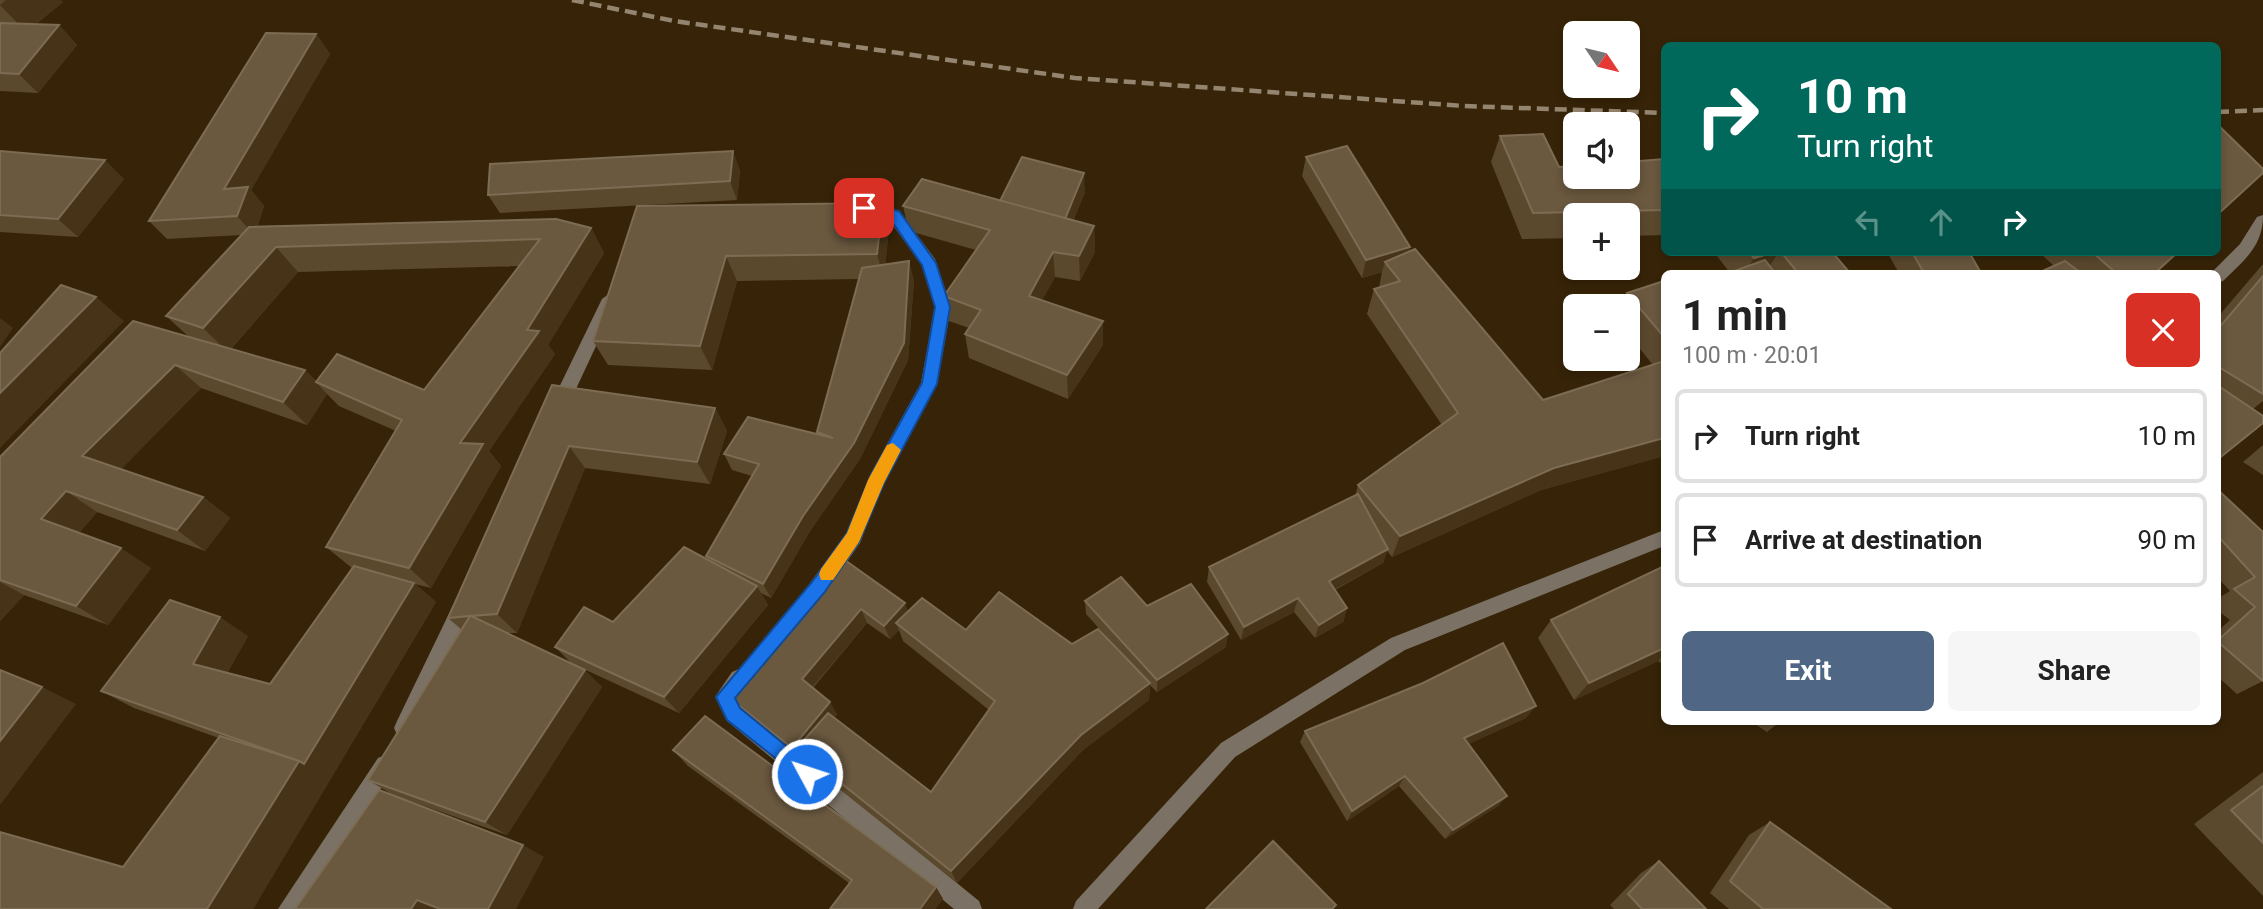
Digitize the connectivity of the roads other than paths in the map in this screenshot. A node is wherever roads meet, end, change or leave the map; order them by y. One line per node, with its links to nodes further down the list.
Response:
1 (851, 208): 8 (street)
2 (2263, 220): 3 (street)
3 (2221, 273)
4 (618, 283): 5 (street)
5 (552, 420)
6 (1661, 539): 12 (street)
7 (474, 581): 10 (street)
8 (801, 607)
9 (748, 666): 11 (street)
10 (289, 909)
11 (971, 909)
12 (1084, 909)

